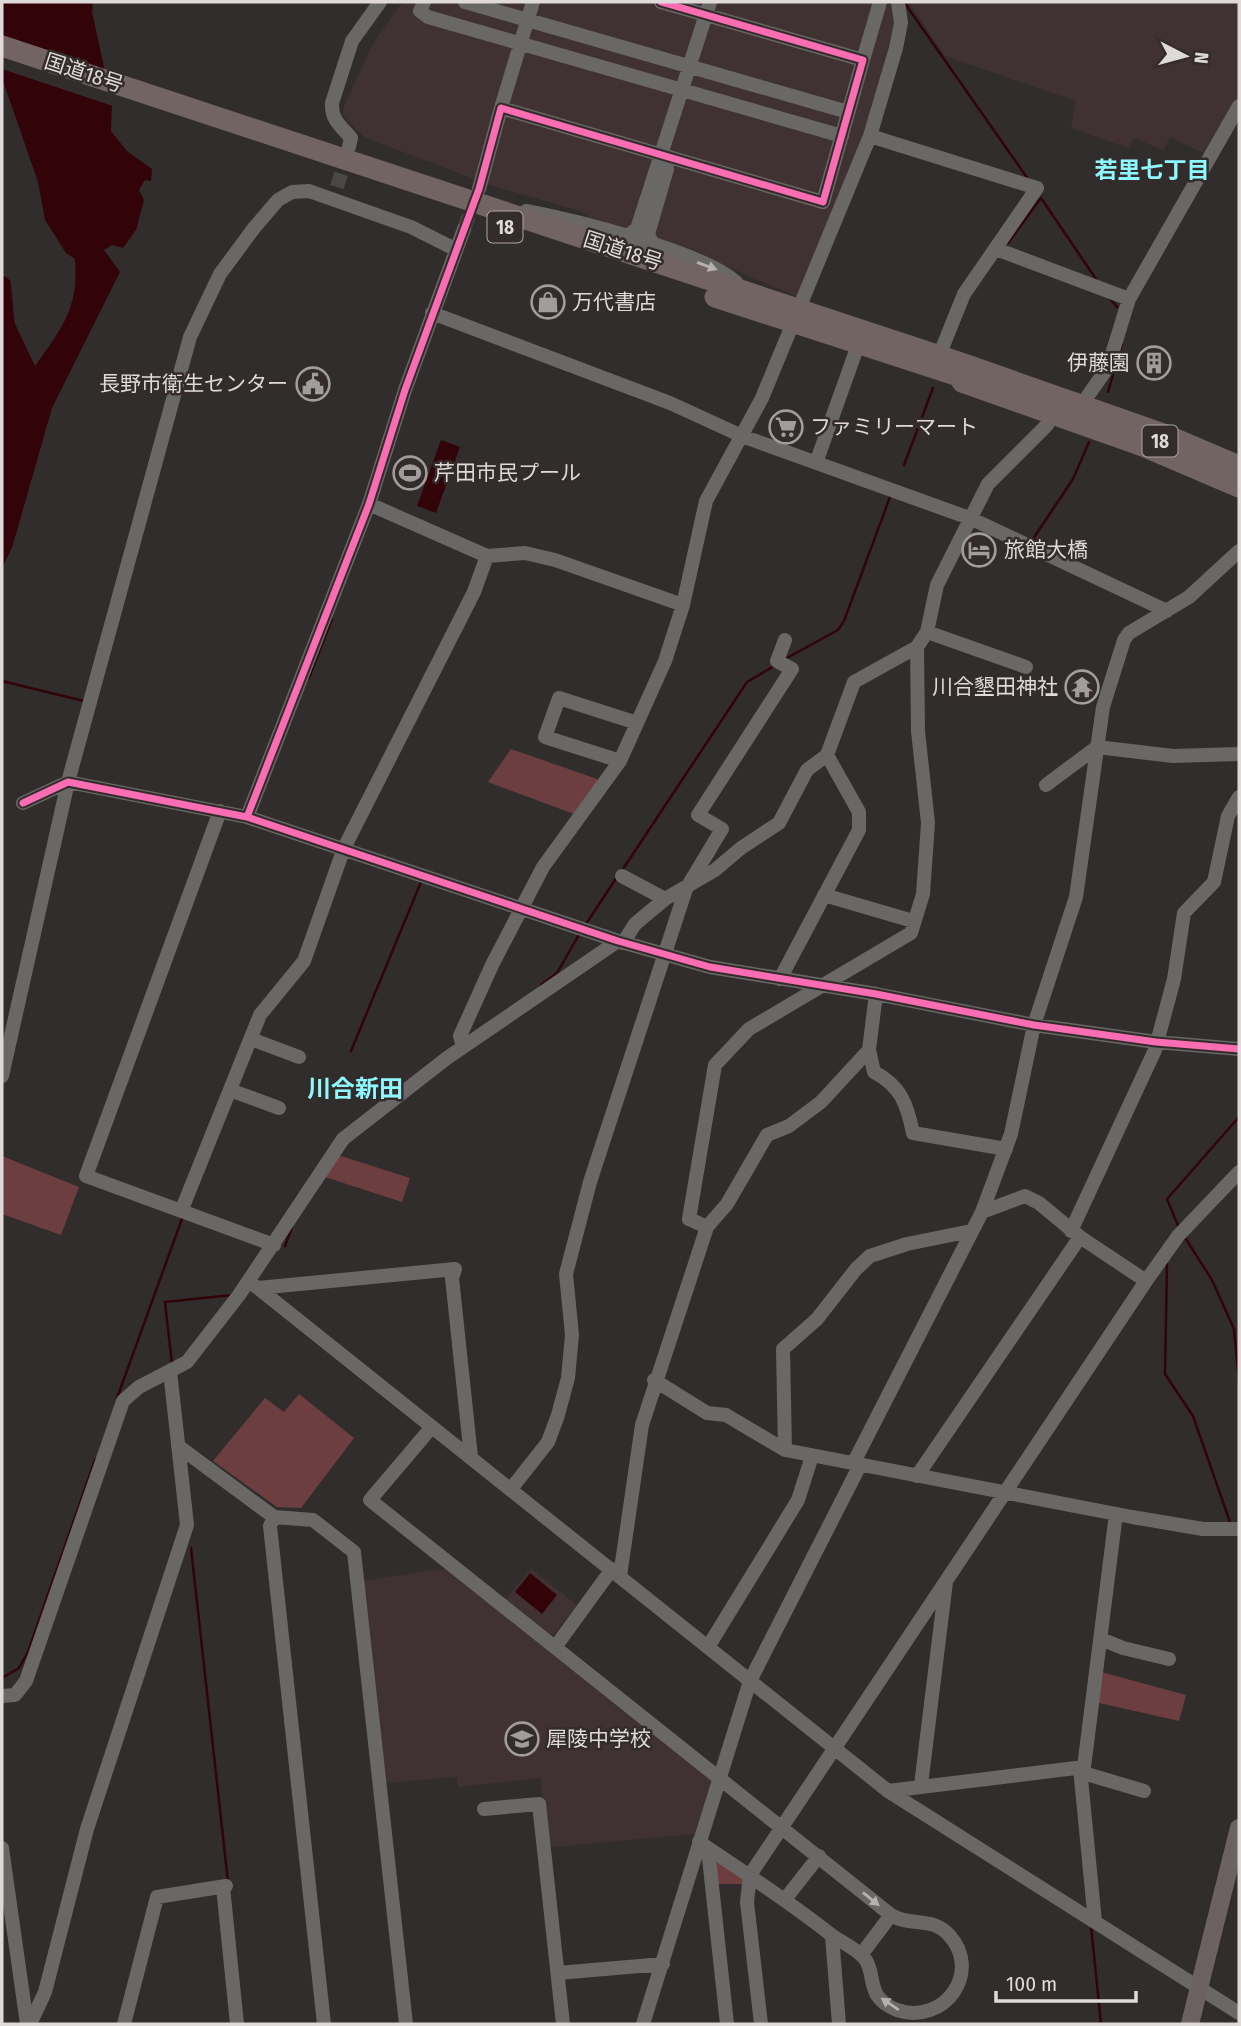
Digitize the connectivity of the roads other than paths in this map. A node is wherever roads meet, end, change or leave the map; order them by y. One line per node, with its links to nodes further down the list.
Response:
1 (380, 2): 22 (street)
2 (424, 2): 10 (street)
3 (465, 2): 9 (street)
4 (533, 2): 9 (street)
5 (661, 2): 8 (street)
6 (880, 2): 13 (street)
7 (898, 2): 20 (street)
8 (708, 8): 13 (street); 14 (street)
9 (527, 20): 10 (street); 14 (street)
10 (521, 44): 15 (street); 17 (street)
11 (2, 46): 21 (highway, 国道18号 / 18)
12 (2, 59): 21 (highway, 国道18号 / 18)
13 (863, 60): 18 (street)
14 (690, 66): 15 (street); 18 (street)
15 (683, 90): 19 (street); 23 (street)
16 (1239, 106): 32 (street)
17 (502, 108): 23 (street); 24 (street)
18 (848, 112): 19 (street)
19 (842, 136): 23 (street)
20 (870, 136): 30 (street); 34 (street)
21 (275, 143): 25 (highway, 国道18号 / 18); 34 (highway, 国道18号 / 18)
22 (349, 147)
23 (663, 154): 27 (street); 28 (street)
24 (479, 189)
25 (501, 211): 27 (street); 31 (highway, 国道18号 / 18)
26 (464, 229): 29 (street)
27 (625, 236): 28 (street)
28 (654, 247): 31 (street, one-way to 31)
29 (455, 249): 33 (street); 60 (street)
30 (996, 249): 32 (street); 36 (street)
31 (745, 291): 34 (highway, 国道18号 / 18)
32 (1129, 299): 37 (street)
33 (432, 313): 39 (street); 45 (street)
34 (796, 317): 35 (highway, 国道18号 / 18); 36 (highway, 国道18号 / 18); 39 (street)
35 (858, 345): 36 (highway, 国道18号 / 18); 41 (street)
36 (950, 365): 37 (highway, 国道18号 / 18); 38 (highway, 18)
37 (1082, 405): 40 (highway, 18); 42 (highway, 国道18号 / 18); 43 (highway, 国道18号 / 18)
38 (1053, 413): 44 (highway, 18); 46 (street)
39 (742, 436): 41 (street); 49 (street)
40 (1239, 453)
41 (816, 463): 46 (street)
42 (1239, 466)
43 (1239, 475)
44 (1239, 487)
45 (369, 503): 48 (street); 65 (street)
46 (972, 519): 50 (street); 51 (street)
47 (1239, 551): 50 (street)
48 (487, 556): 49 (street); 66 (street)
49 (683, 605): 55 (street)
50 (1167, 611): 56 (street)
51 (927, 632): 53 (street); 54 (street)
52 (785, 640): 68 (street)
53 (917, 647): 58 (street); 72 (street)
54 (1026, 667)
55 (637, 723): 59 (street); 59 (street)
56 (1097, 747): 57 (street); 61 (street); 78 (street)
57 (1239, 754)
58 (827, 755): 68 (street); 69 (street)
59 (620, 761): 71 (street)
60 (68, 782): 63 (street); 64 (street); 85 (street)
61 (1046, 785)
62 (1239, 797): 80 (street)
63 (23, 803)
64 (220, 811): 65 (street); 90 (street)
65 (247, 817): 66 (street)
66 (344, 848): 71 (street); 79 (street)
67 (622, 876): 70 (street)
68 (686, 889): 70 (street); 74 (street)
69 (824, 895): 72 (street); 75 (street)
70 (665, 900): 73 (street)
71 (521, 909): 73 (street); 81 (street)
72 (913, 921): 76 (street)
73 (620, 942): 74 (street); 81 (street)
74 (664, 955): 75 (street); 107 (street)
75 (780, 979): 76 (street)
76 (823, 986): 77 (street); 92 (street)
77 (876, 994): 78 (street); 83 (street)
78 (1034, 1025): 80 (street); 88 (street)
79 (251, 1039): 84 (street); 86 (street)
80 (1156, 1042): 82 (street); 94 (street)
81 (463, 1047): 95 (street)
82 (1239, 1049)
83 (869, 1050): 88 (street); 92 (street)
84 (299, 1057)
85 (2, 1076)
86 (230, 1090): 87 (street); 90 (street)
87 (275, 1107)
88 (1006, 1149): 91 (street)
89 (1239, 1172): 96 (street)
90 (181, 1209): 95 (street)
91 (982, 1212): 93 (street); 94 (street)
92 (707, 1227): 99 (street)
93 (971, 1231): 102 (street); 105 (street)
94 (1076, 1234): 96 (street); 106 (street)
95 (274, 1245): 97 (street)
96 (1146, 1281): 108 (street)
97 (247, 1289): 98 (street); 100 (street); 104 (street)
98 (170, 1371): 101 (street); 119 (street)
99 (654, 1380): 102 (street); 112 (street)
100 (431, 1428): 104 (street); 115 (street)
101 (178, 1446): 110 (street); 142 (street)
102 (785, 1450): 103 (street)
103 (813, 1456): 105 (street); 116 (street)
104 (471, 1457): 107 (street)
105 (857, 1464): 106 (street); 118 (street)
106 (917, 1476): 108 (street)
107 (511, 1489): 112 (street)
108 (1003, 1492): 109 (street); 113 (street)
109 (1116, 1514): 111 (street); 114 (street)
110 (274, 1517): 145 (street); 146 (street)
111 (1239, 1529)
112 (616, 1573): 115 (street); 116 (street)
113 (947, 1577): 120 (street); 123 (street)
114 (1101, 1639): 117 (street); 121 (street)
115 (556, 1646): 122 (street)
116 (708, 1647): 118 (street)
117 (1169, 1659)
118 (750, 1681): 120 (street); 122 (street)
119 (2, 1696)
120 (834, 1748): 124 (street); 127 (street)
121 (1080, 1770): 123 (street); 125 (street); 135 (street)
122 (720, 1776): 127 (street); 129 (street)
123 (921, 1785): 124 (street)
124 (888, 1791): 135 (street)
125 (1144, 1791)
126 (484, 1810): 139 (street)
127 (784, 1827): 131 (street); 132 (street)
128 (1239, 1831): 140 (main road)
129 (704, 1845): 132 (street); 138 (street); 149 (street)
130 (2, 1847): 142 (street)
131 (818, 1856): 133 (street); 134 (street, one-way to 134)
132 (750, 1875): 133 (street); 150 (street)
133 (786, 1898): 136 (street)
134 (891, 1915): 137 (street); 137 (street, one-way to 137)
135 (1095, 1922): 140 (street)
136 (832, 1936): 137 (street); 151 (street)
137 (861, 1955)
138 (663, 1964): 139 (street); 148 (street)
139 (558, 1973): 147 (street)
140 (1199, 1987): 141 (street); 152 (main road)
141 (1239, 2013)
142 (29, 2024)
143 (124, 2024): 144 (street)
144 (237, 2024)
145 (324, 2024)
146 (405, 2024)
147 (563, 2024)
148 (643, 2024)
149 (727, 2024)
150 (761, 2024)
151 (839, 2024)
152 (1190, 2024)

